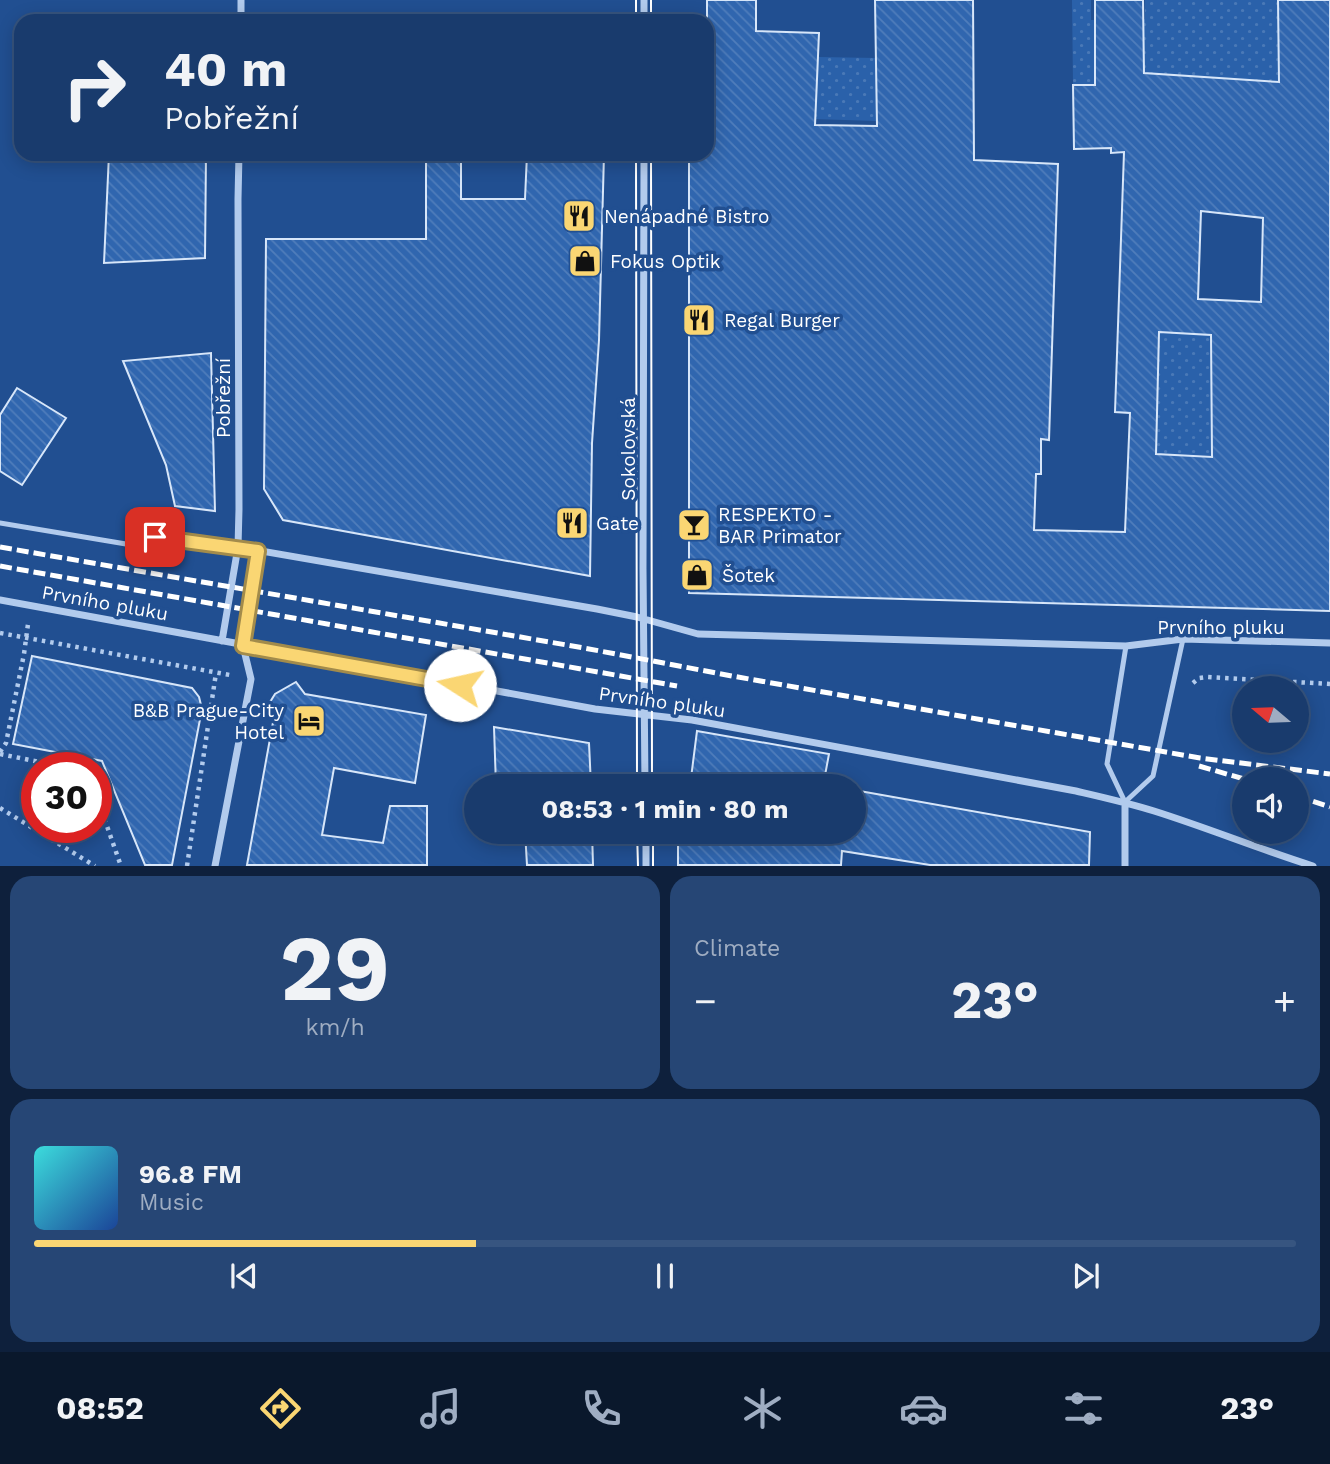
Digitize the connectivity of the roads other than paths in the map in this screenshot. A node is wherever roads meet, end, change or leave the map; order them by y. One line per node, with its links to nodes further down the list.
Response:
1 (239, 161): 5 (street, Pobřežní)
2 (644, 161): 8 (street, Sokolovská)
3 (0, 523): 4 (lane)
4 (155, 537): 5 (street, Prvního pluku)
5 (238, 547): 6 (street, Prvního pluku); 10 (street, Pobřežní)
6 (258, 551): 8 (street, Prvního pluku); 12 (street)
7 (0, 600): 10 (street, Prvního pluku)
8 (643, 619): 13 (street, Prvního pluku); 14 (street, Sokolovská)
9 (1183, 639): 11 (street, Prvního pluku); 13 (street, Prvního pluku); 16 (lane)
10 (222, 641): 12 (street, Prvního pluku)
11 (1330, 643)
12 (243, 646): 14 (street, Prvního pluku); 18 (street)
13 (1126, 646): 16 (lane)
14 (644, 715): 15 (street, Sokolovská); 16 (street, Prvního pluku)
15 (645, 774)
16 (1125, 802): 20 (street); 21 (street, Prvního pluku)
17 (646, 844): 19 (street)
18 (215, 866)
19 (646, 866)
20 (1125, 866)
21 (1313, 866)

